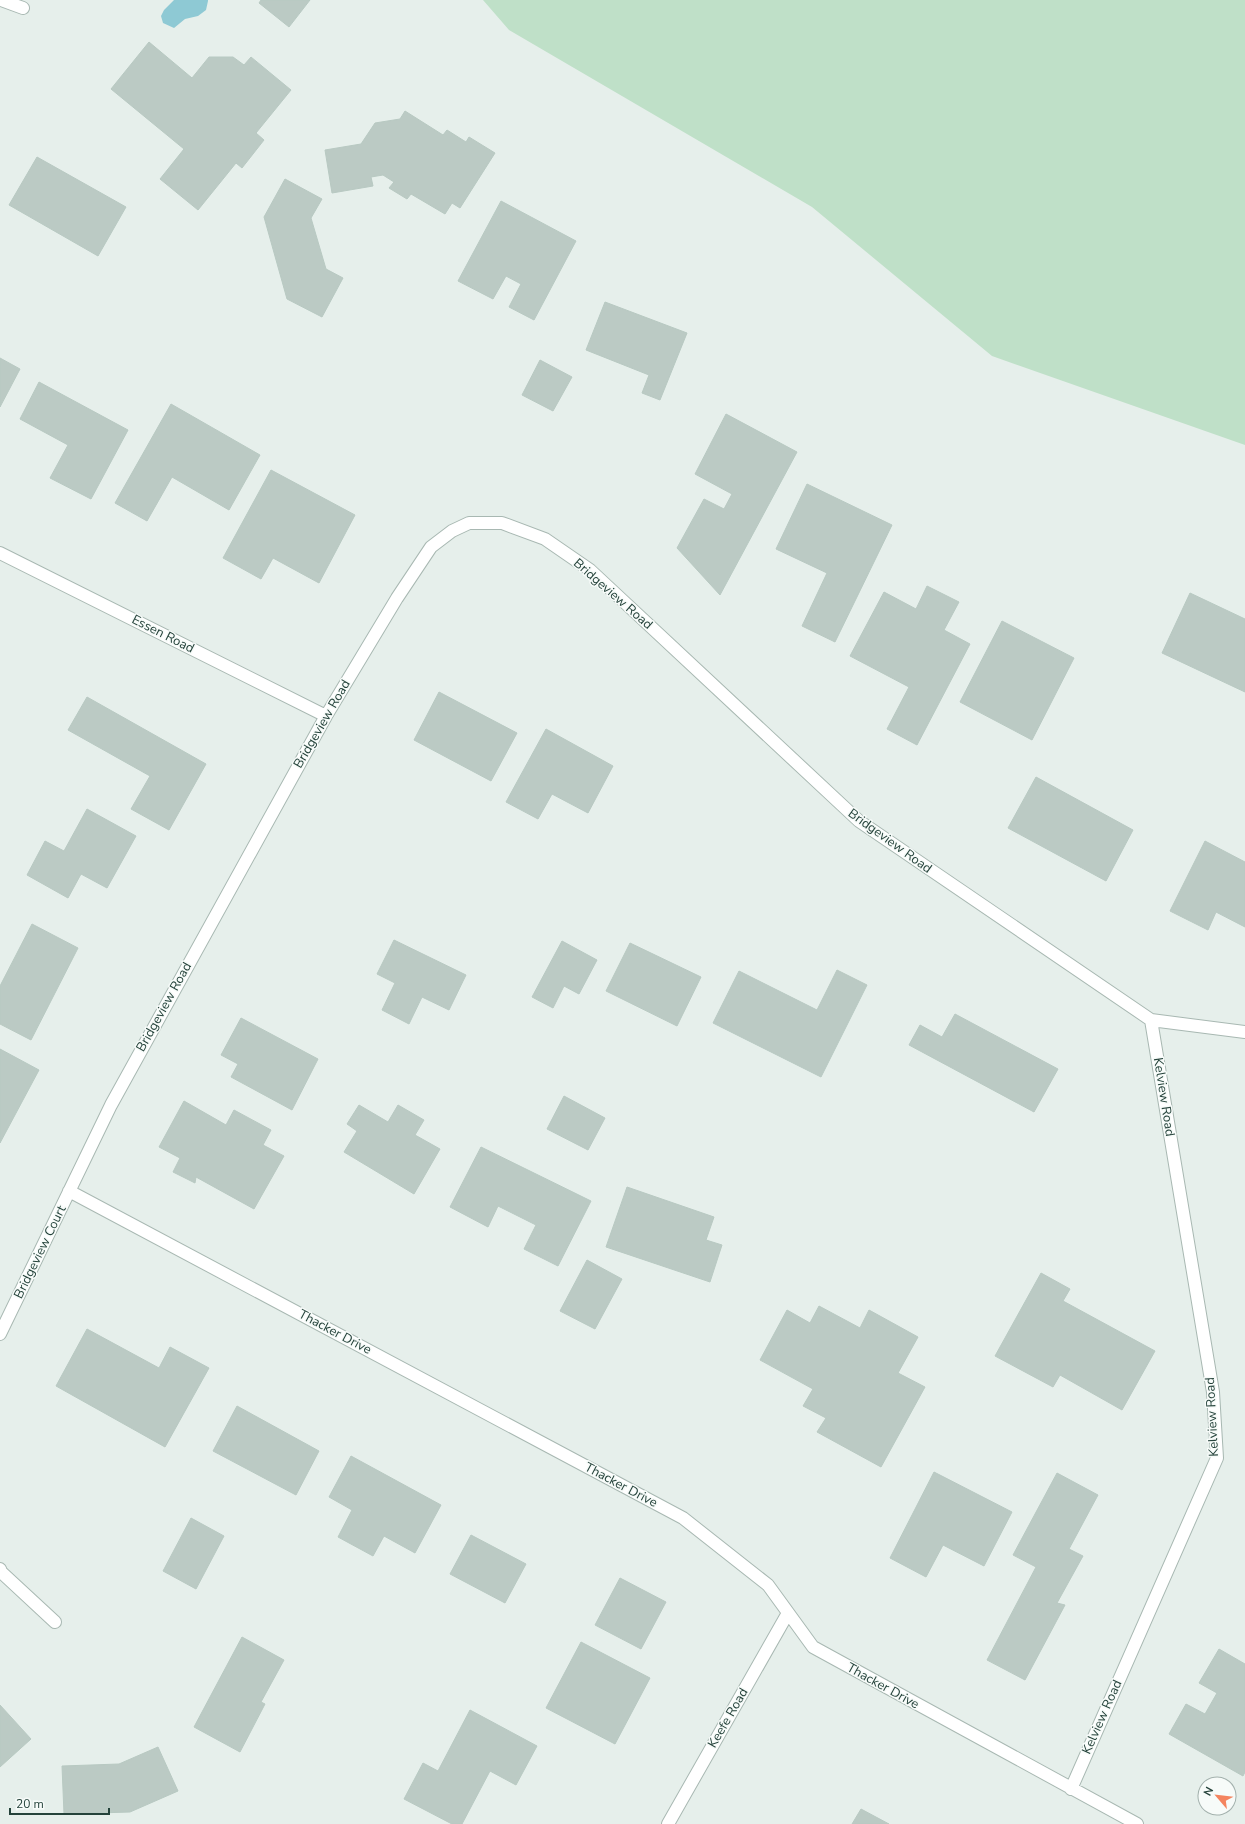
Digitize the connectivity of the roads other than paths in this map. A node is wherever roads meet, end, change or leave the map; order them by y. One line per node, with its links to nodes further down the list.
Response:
1 (1, 0): 2 (street)
2 (23, 8)
3 (0, 553): 4 (street, Essen Road)
4 (326, 716): 5 (street, Bridgeview Road); 7 (street, Bridgeview Road)
5 (1151, 1020): 6 (street, Bridgeview Road); 12 (street, Kelview Road)
6 (1245, 1032)
7 (69, 1191): 8 (street, Bridgeview Court); 10 (street, Thacker Drive)
8 (0, 1334)
9 (0, 1569): 11 (street)
10 (788, 1613): 12 (street, Thacker Drive); 13 (street, Keefe Road)
11 (55, 1622)
12 (1071, 1789): 14 (street, Thacker Drive)
13 (668, 1824)
14 (1137, 1824)

